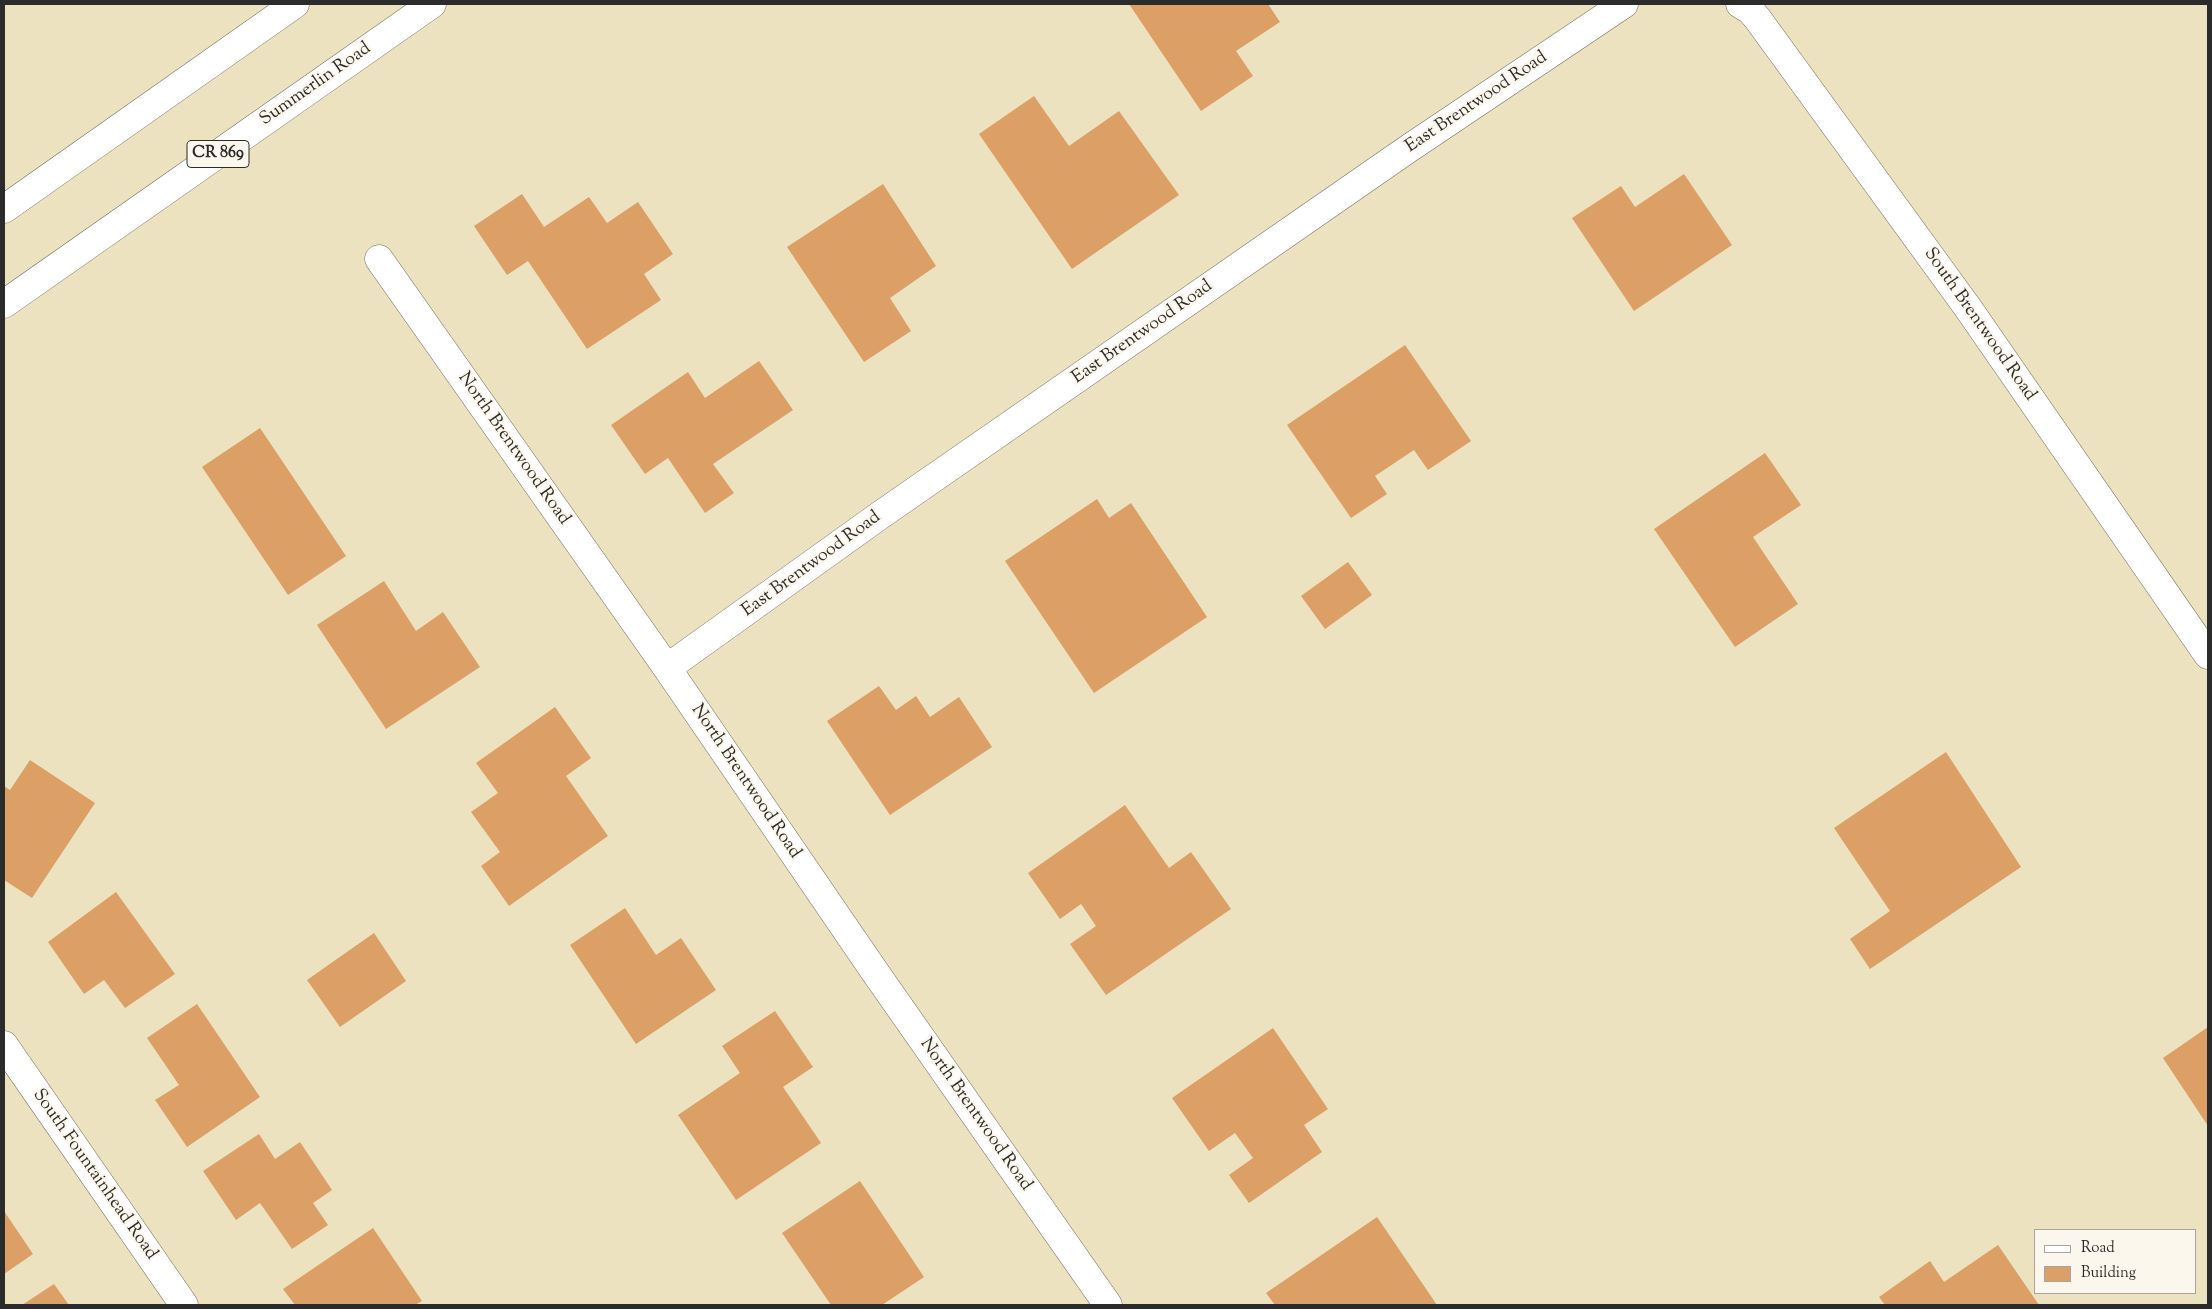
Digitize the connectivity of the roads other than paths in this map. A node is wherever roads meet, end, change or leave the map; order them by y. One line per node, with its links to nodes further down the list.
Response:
1 (296, 4): 5 (street)
2 (432, 4): 7 (street, Summerlin Road / CR 869)
3 (1624, 4): 9 (street, East Brentwood Road)
4 (1740, 4): 8 (street, South Brentwood Road)
5 (4, 209)
6 (379, 259): 9 (street, North Brentwood Road)
7 (4, 304)
8 (2208, 655)
9 (668, 668): 12 (street, North Brentwood Road)
10 (4, 1045): 11 (street, South Fountainhead Road)
11 (184, 1305)
12 (1108, 1305)

